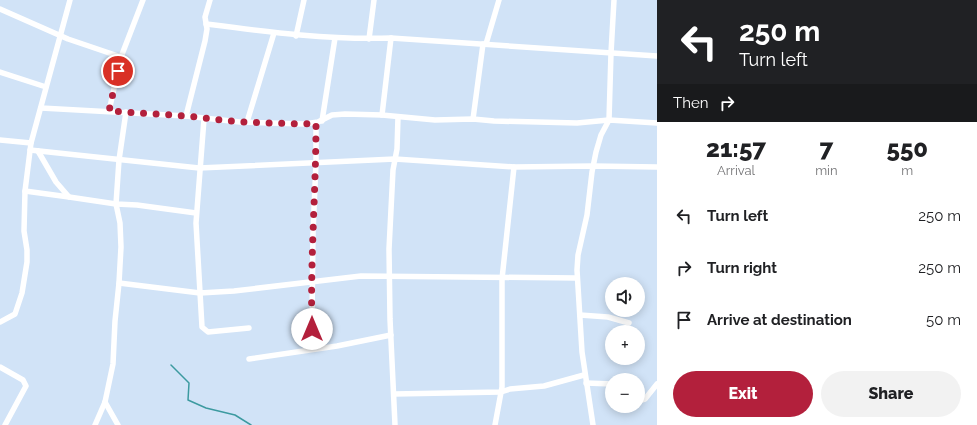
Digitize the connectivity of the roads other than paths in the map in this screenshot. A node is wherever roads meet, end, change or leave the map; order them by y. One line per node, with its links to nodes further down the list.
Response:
1 (70, 0): 11 (street)
2 (143, 0): 19 (street)
3 (210, 0): 9 (street)
4 (304, 0): 12 (street)
5 (374, 0): 15 (street)
6 (499, 0): 16 (street)
7 (614, 0): 17 (street)
8 (0, 10): 11 (street)
9 (206, 24): 10 (street); 26 (street)
10 (274, 33): 12 (street); 31 (street)
11 (60, 35): 19 (street); 21 (street)
12 (296, 36): 13 (street)
13 (335, 38): 15 (street); 32 (street)
14 (391, 38): 15 (street); 16 (street); 25 (street)
15 (369, 39)
16 (485, 44): 17 (street); 28 (street)
17 (611, 53): 18 (street); 30 (street)
18 (657, 56)
19 (122, 57): 23 (street)
20 (0, 72): 21 (street)
21 (46, 87): 22 (street)
22 (41, 108): 23 (street); 35 (street)
23 (109, 111): 24 (street)
24 (126, 112): 26 (street); 39 (street)
25 (382, 115): 27 (street); 32 (street)
26 (186, 116): 29 (street)
27 (398, 117): 28 (street); 38 (street)
28 (473, 118): 30 (street)
29 (204, 119): 31 (street); 44 (street)
30 (609, 120): 33 (street); 41 (street)
31 (247, 122): 32 (street)
32 (319, 122): 40 (street)
33 (657, 123)
34 (0, 140): 35 (street)
35 (31, 142): 36 (street)
36 (30, 150): 37 (street); 45 (street)
37 (38, 151): 39 (street); 46 (street)
38 (395, 158): 40 (street); 42 (street); 49 (street)
39 (118, 160): 44 (street); 47 (street)
40 (316, 162): 44 (street); 52 (street)
41 (593, 166): 42 (street); 43 (street); 50 (street)
42 (514, 167): 51 (street)
43 (657, 167)
44 (199, 168): 48 (street)
45 (25, 191): 46 (street); 56 (street)
46 (69, 197): 47 (street)
47 (116, 204): 48 (street); 53 (street)
48 (196, 213): 54 (street)
49 (390, 276): 51 (street); 52 (street); 59 (street)
50 (577, 278): 51 (street); 55 (street)
51 (502, 279): 67 (street)
52 (313, 281): 54 (street); 60 (street)
53 (119, 283): 54 (street); 70 (street)
54 (200, 292): 58 (street)
55 (580, 315): 57 (street); 63 (street)
56 (0, 322)
57 (629, 323)
58 (249, 328)
59 (391, 335): 60 (street); 68 (street)
60 (314, 349): 61 (street)
61 (248, 359)
62 (0, 367): 71 (street)
63 (584, 374): 64 (street); 67 (street)
64 (586, 383): 65 (street); 76 (street)
65 (605, 384)
66 (657, 384): 69 (street)
67 (501, 392): 68 (street); 75 (street)
68 (394, 394): 74 (street)
69 (645, 399)
70 (105, 402): 72 (street); 73 (street)
71 (5, 425)
72 (95, 425)
73 (118, 425)
74 (395, 425)
75 (495, 425)
76 (593, 425)

